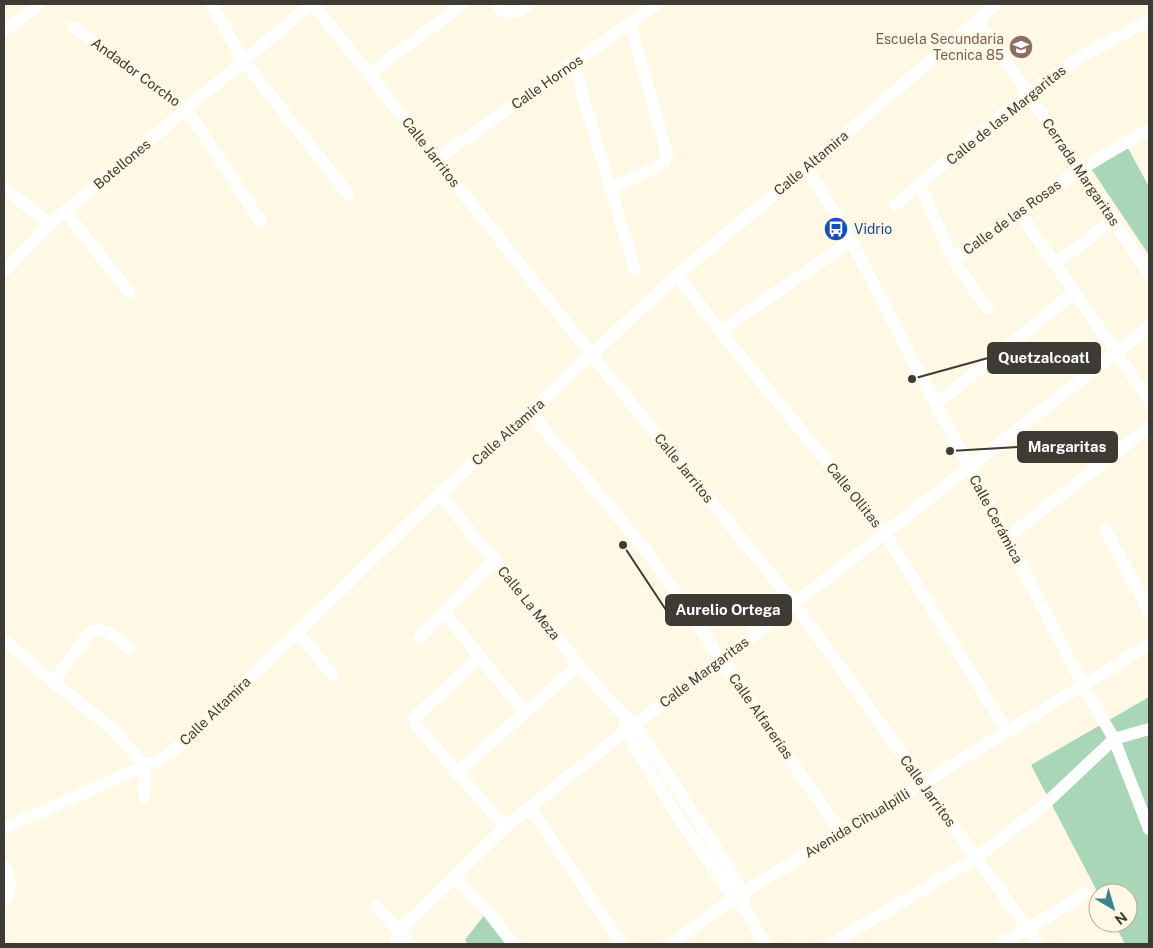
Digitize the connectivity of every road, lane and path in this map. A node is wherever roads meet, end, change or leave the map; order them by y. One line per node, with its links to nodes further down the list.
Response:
1 (40, 4): 13 (street)
2 (211, 4): 14 (street)
3 (312, 4): 14 (street, Botellones); 16 (street, Calle Jarritos)
4 (463, 4): 16 (street)
5 (498, 4): 6 (street)
6 (529, 4)
7 (996, 4): 10 (street, Calle Altamira)
8 (651, 6): 11 (street, Calle Hornos)
9 (1149, 20): 17 (street, Calle de las Margaritas)
10 (976, 21): 17 (street, Cerrada Margaritas); 21 (street, Calle Altamira)
11 (630, 23): 15 (street, Calle Hornos); 25 (street)
12 (74, 27): 18 (street, Andador Corcho)
13 (4, 31)
14 (243, 60): 18 (street, Botellones); 26 (street)
15 (573, 63): 20 (street, Calle Hornos); 25 (street)
16 (369, 74): 20 (street, Calle Jarritos)
17 (1028, 94): 22 (street, Cerrada Margaritas); 23 (street, Calle de las Margaritas)
18 (187, 110): 28 (street, Botellones); 31 (street, Andador Corcho)
19 (1149, 130): 22 (street, Calle de las Rosas)
20 (437, 160): 46 (street, Calle Jarritos)
21 (807, 167): 33 (street, Calle Cerámica); 39 (street, Calle Altamira)
22 (1079, 169): 29 (street, Calle de las Rosas); 30 (street, Cerrada Margaritas)
23 (919, 184): 27 (street, Calle de las Margaritas); 34 (street)
24 (4, 188): 32 (street)
25 (610, 189): 36 (street)
26 (348, 194)
27 (895, 205)
28 (65, 211): 32 (street, Botellones); 40 (street)
29 (1020, 213): 34 (street, Calle de las Rosas); 35 (street)
30 (1113, 220): 35 (street); 38 (street, Cerrada Margaritas)
31 (261, 222)
32 (50, 224): 37 (street, Botellones)
33 (851, 241): 44 (street); 48 (street, Calle Cerámica)
34 (953, 259): 42 (street)
35 (1055, 264): 41 (street)
36 (635, 270)
37 (4, 271)
38 (1149, 274)
39 (677, 275): 44 (street, Calle Ollitas); 46 (street, Calle Altamira)
40 (128, 292)
41 (1075, 292): 45 (street); 48 (street)
42 (987, 308)
43 (1149, 327): 45 (street, Calle Margaritas)
44 (720, 331): 54 (street, Calle Ollitas)
45 (1116, 352): 47 (street); 51 (street, Calle Margaritas)
46 (591, 354): 49 (street, Calle Altamira); 57 (street, Calle Jarritos)
47 (1149, 400)
48 (936, 404): 51 (street, Calle Cerámica)
49 (530, 412): 52 (street, Calle Altamira); 66 (street, Calle Alfarerías)
50 (1149, 427): 55 (street)
51 (969, 467): 54 (street, Calle Margaritas); 55 (street, Calle Cerámica)
52 (439, 494): 56 (street, Calle La Meza); 60 (street, Calle Altamira)
53 (1105, 528): 59 (street)
54 (885, 533): 57 (street, Calle Margaritas); 74 (street, Calle Ollitas)
55 (1006, 538): 70 (street, Calle Cerámica)
56 (495, 560): 58 (street); 67 (street, Calle La Meza)
57 (794, 604): 66 (street, Calle Margaritas); 78 (street, Calle Jarritos)
58 (444, 612): 61 (street); 65 (street)
59 (1149, 612)
60 (297, 632): 68 (street); 76 (street, Calle Altamira)
61 (419, 638)
62 (4, 640): 69 (street)
63 (1149, 645): 70 (street, Avenida Cihualpilli)
64 (129, 649): 69 (street)
65 (480, 657): 71 (street); 77 (street)
66 (722, 660): 72 (street, Calle Margaritas); 84 (street, Calle Alfarerías)
67 (579, 665): 71 (street); 72 (street, Calle La Meza)
68 (333, 675)
69 (53, 682): 76 (street)
70 (1083, 685): 74 (street, Avenida Cihualpilli); 75 (street, Calle Cerámica)
71 (524, 712): 77 (street)
72 (631, 727): 80 (street, Calle Margaritas); 89 (street, Calle La Meza)
73 (1149, 728): 75 (street)
74 (1007, 731): 78 (street, Avenida Cihualpilli)
75 (1114, 739): 83 (street, Calle Cerámica); 85 (street)
76 (145, 766): 79 (street); 82 (street, Calle Altamira)
77 (456, 773): 81 (street)
78 (923, 783): 84 (street, Avenida Cihualpilli); 85 (street, Calle Jarritos)
79 (144, 798)
80 (530, 808): 81 (street, Calle Margaritas); 97 (street)
81 (505, 827): 87 (street, Calle Margaritas)
82 (4, 828)
83 (1149, 829)
84 (841, 833): 89 (street, Avenida Cihualpilli)
85 (976, 858): 92 (street, Calle Jarritos); 100 (street)
86 (4, 866): 90 (street)
87 (454, 877): 93 (street, Calle Margaritas); 96 (street)
88 (1086, 894): 92 (street)
89 (739, 896): 98 (street, Avenida Cihualpilli); 99 (street, Calle La Meza)
90 (4, 901)
91 (376, 906): 93 (street)
92 (1027, 929): 101 (street); 102 (street, Calle Jarritos)
93 (399, 931): 94 (street, Calle Margaritas); 95 (street)
94 (395, 944)
95 (410, 944)
96 (513, 944)
97 (622, 944)
98 (671, 944)
99 (765, 944)
100 (831, 944)
101 (1001, 944)
102 (1038, 944)

